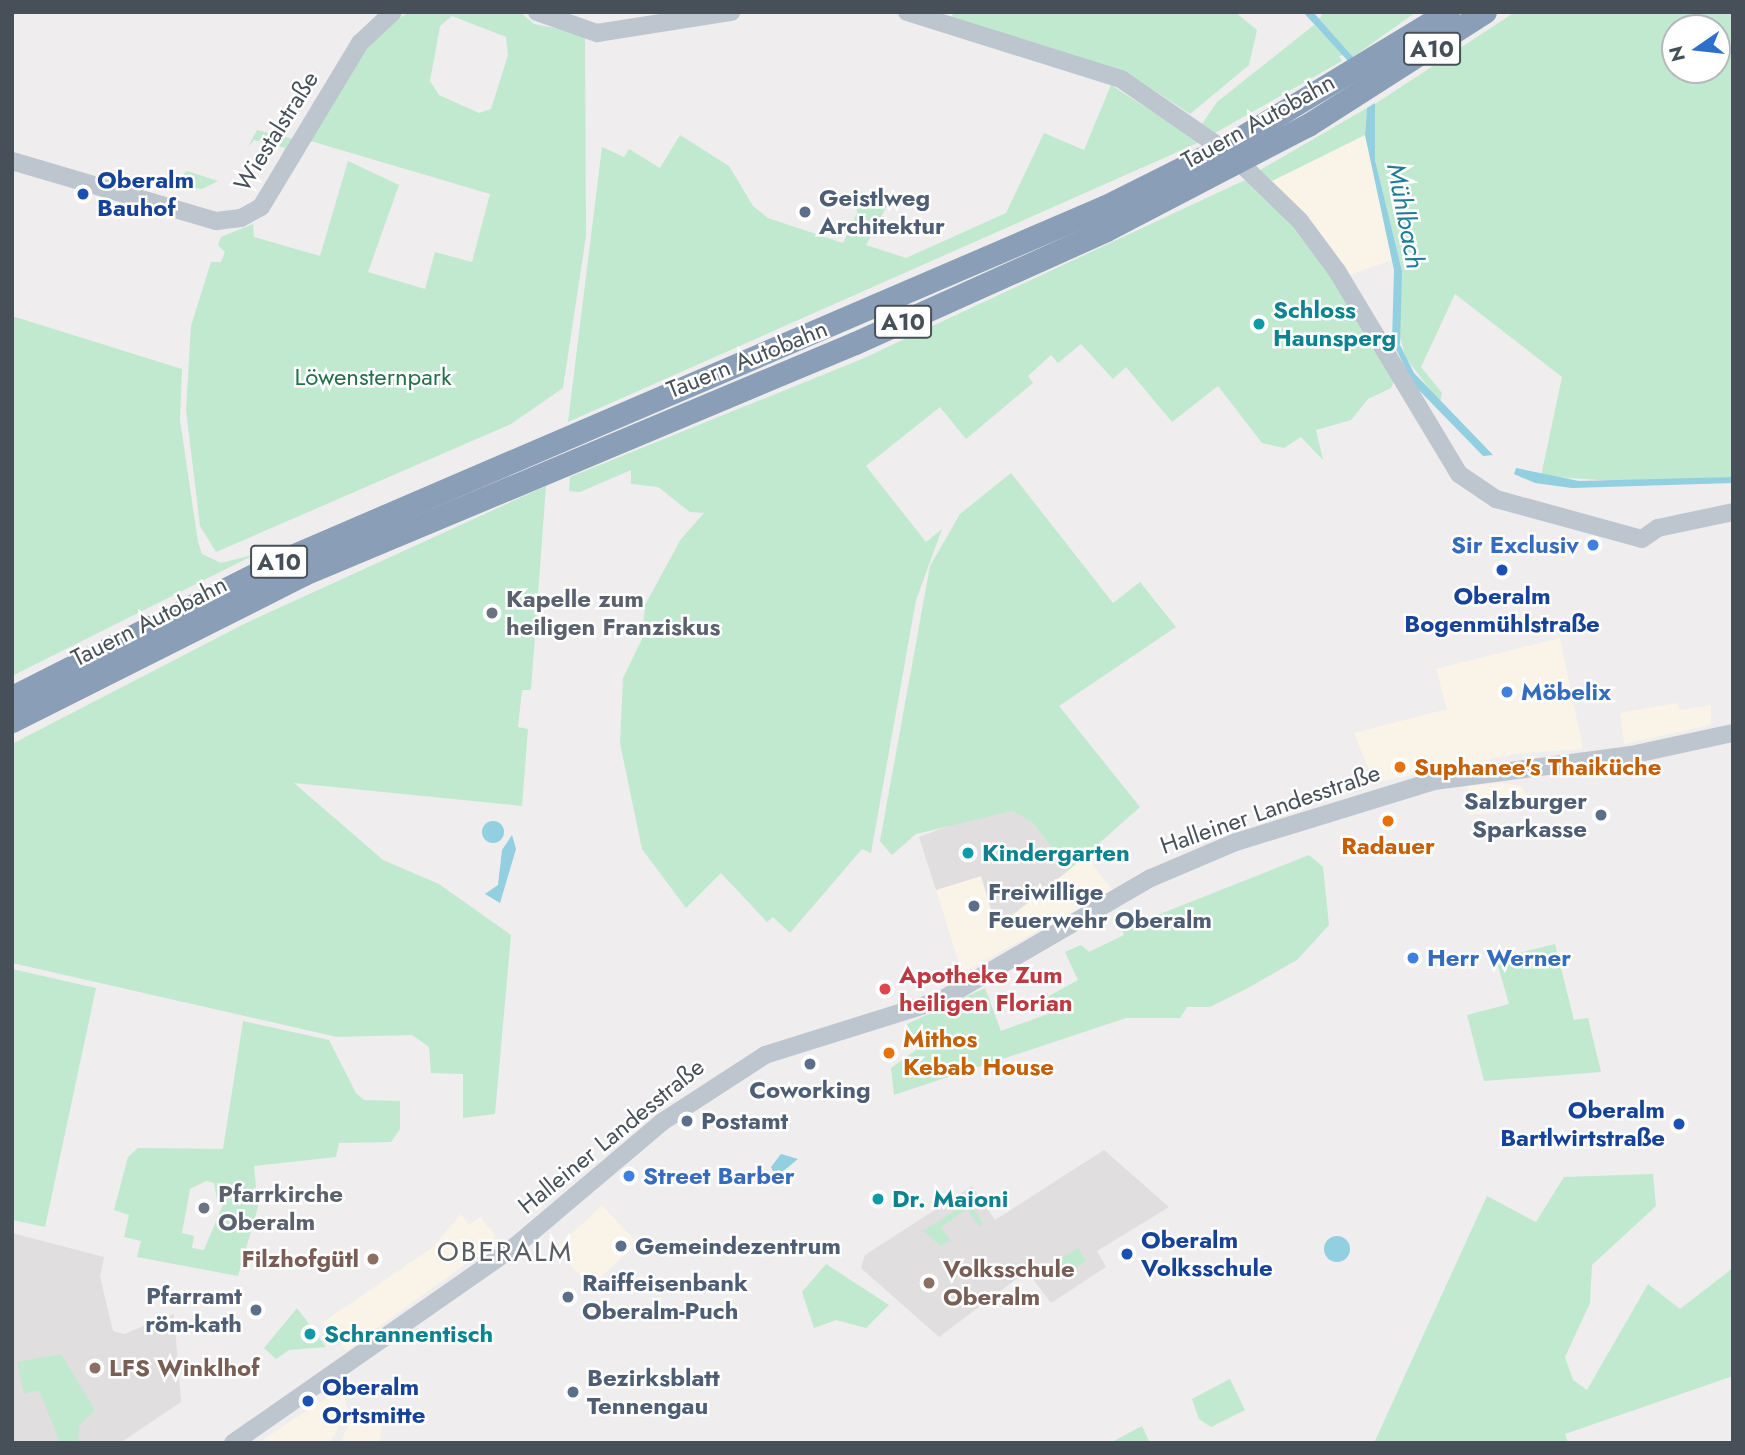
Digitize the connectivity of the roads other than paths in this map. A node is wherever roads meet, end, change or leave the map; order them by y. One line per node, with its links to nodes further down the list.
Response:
1 (393, 12): 8 (street, Wiestalstraße)
2 (537, 12): 3 (street)
3 (731, 12)
4 (907, 12): 10 (street)
5 (1448, 12): 7 (highway, Tauern Autobahn / A10)
6 (1485, 12): 7 (highway, Tauern Autobahn / A10)
7 (1363, 80): 9 (highway, Tauern Autobahn / A10); 9 (highway, Tauern Autobahn / A10)
8 (12, 161)
9 (559, 454): 11 (highway, Tauern Autobahn / A10); 12 (highway, Tauern Autobahn / A10)
10 (1733, 513)
11 (12, 697)
12 (12, 722)
13 (1733, 733): 14 (street, Halleiner Landesstraße)
14 (233, 1443)

